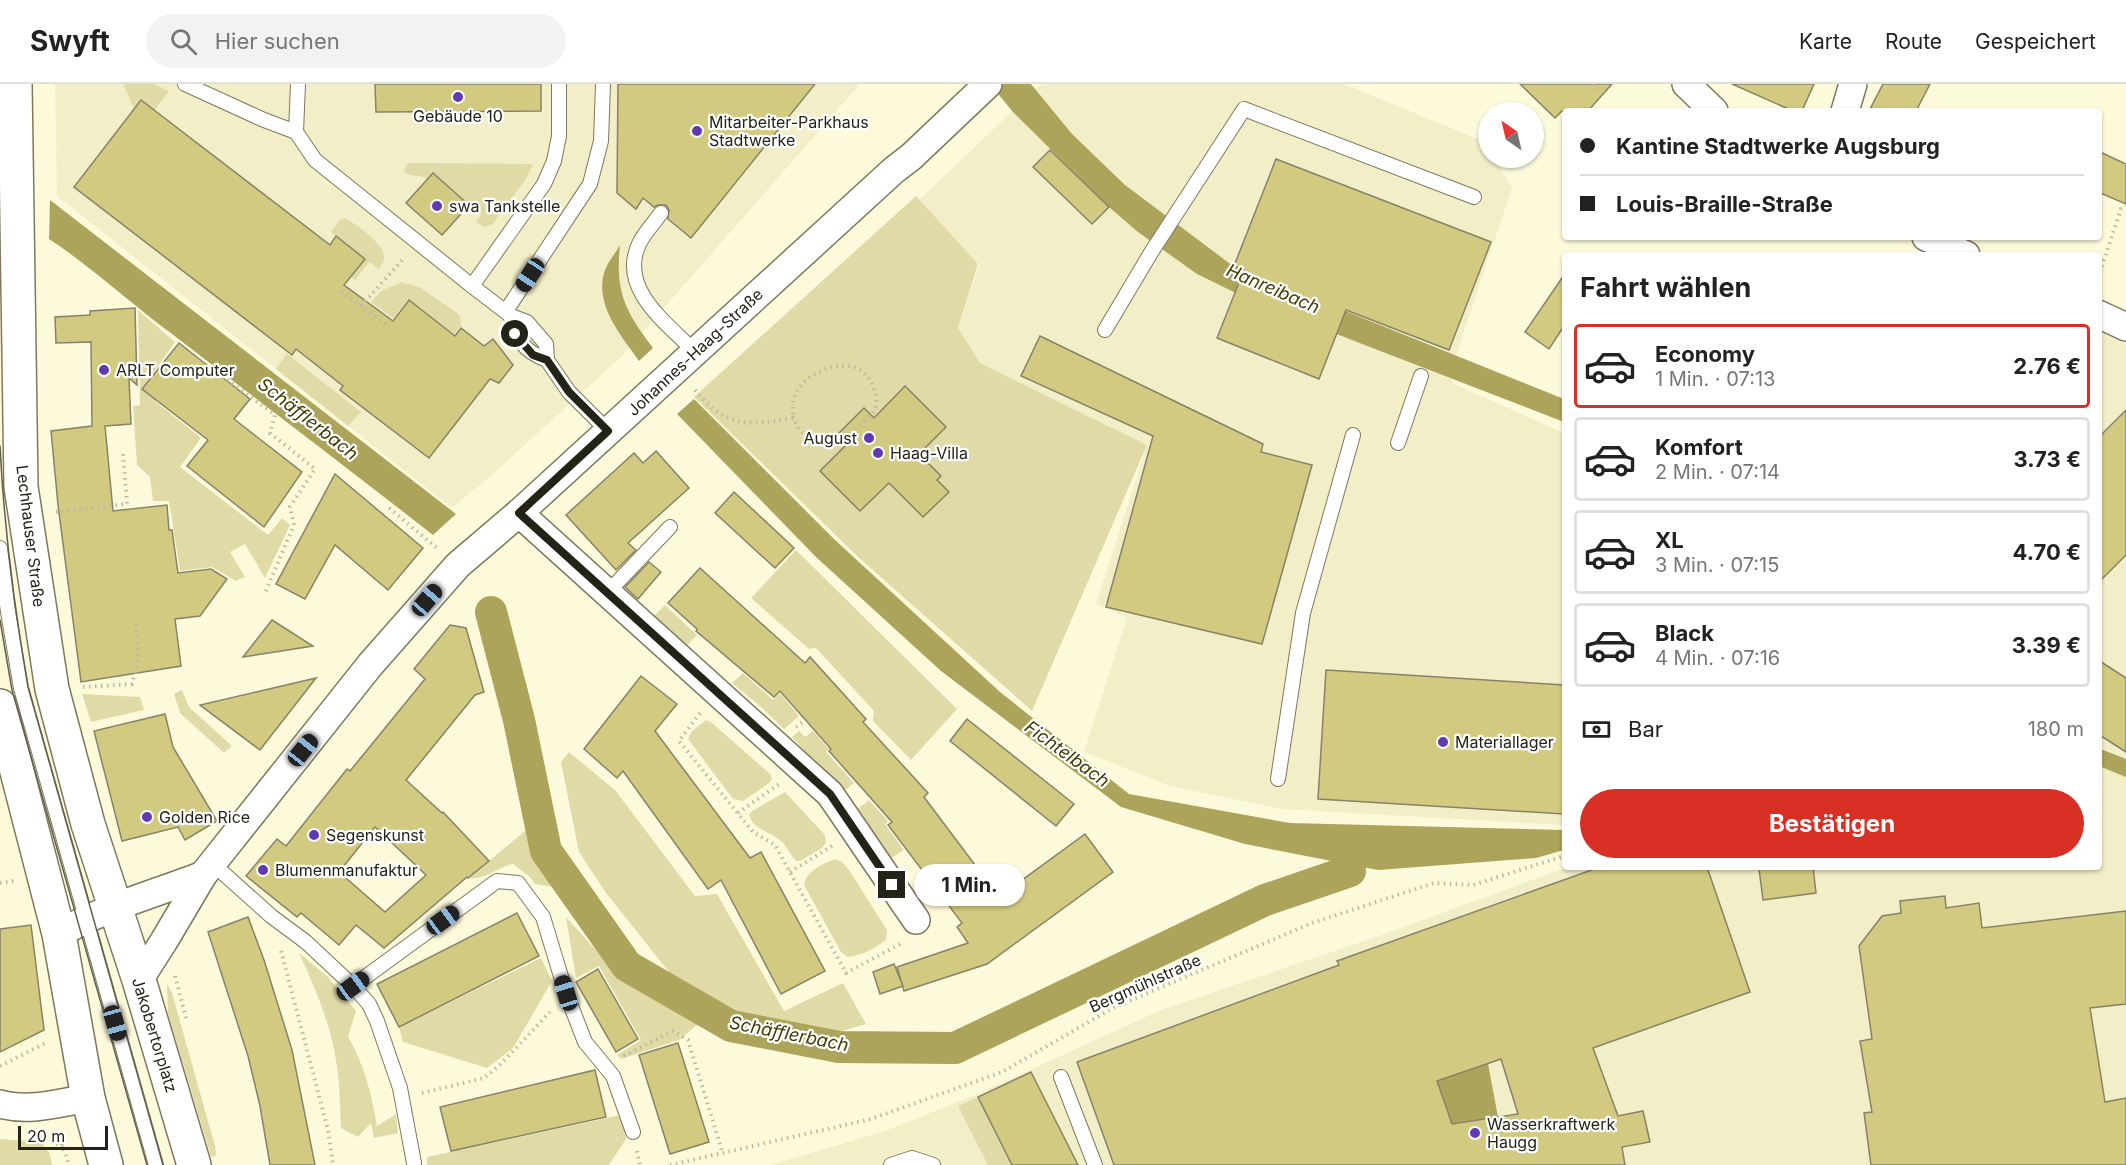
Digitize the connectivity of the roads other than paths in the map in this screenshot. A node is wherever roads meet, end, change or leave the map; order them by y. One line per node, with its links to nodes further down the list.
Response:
1 (15, 84): 33 (street, Lechhauser Straße)
2 (185, 84): 11 (lane)
3 (298, 84): 11 (lane)
4 (559, 84): 16 (lane)
5 (603, 84): 17 (lane)
6 (988, 84): 21 (street, Johannes-Haag-Straße)
7 (1686, 84): 9 (street)
8 (1853, 84): 10 (street)
9 (1711, 108)
10 (1846, 108)
11 (296, 132): 16 (lane)
12 (1474, 197): 20 (lane)
13 (661, 213): 21 (lane)
14 (1933, 240): 15 (street)
15 (1959, 252)
16 (472, 286): 17 (lane)
17 (508, 314): 23 (lane)
18 (2102, 316): 19 (street)
19 (2126, 327)
20 (1105, 330)
21 (686, 360): 23 (street, Johannes-Haag-Straße)
22 (1422, 376): 25 (lane)
23 (608, 431): 26 (street, Johannes-Haag-Straße)
24 (1353, 435): 31 (lane)
25 (1398, 443)
26 (519, 513): 29 (street); 32 (street, Johannes-Haag-Straße)
27 (670, 527): 29 (lane)
28 (0, 548): 33 (lane)
29 (608, 592): 34 (street)
30 (0, 706): 33 (street)
31 (1278, 779)
32 (208, 869): 33 (street); 35 (street, Johannes-Haag-Straße); 36 (lane)
33 (86, 920): 35 (street, Jakobertorplatz); 38 (street); 43 (lane)
34 (912, 930)
35 (139, 981): 44 (street, Jakobertorplatz)
36 (353, 986): 40 (lane); 41 (lane)
37 (1060, 1077): 47 (lane)
38 (88, 1098): 39 (street); 42 (street)
39 (0, 1104)
40 (633, 1132)
41 (414, 1163)
42 (106, 1165)
43 (156, 1165)
44 (194, 1165)
45 (891, 1165): 46 (lane)
46 (933, 1165)
47 (1095, 1165)

